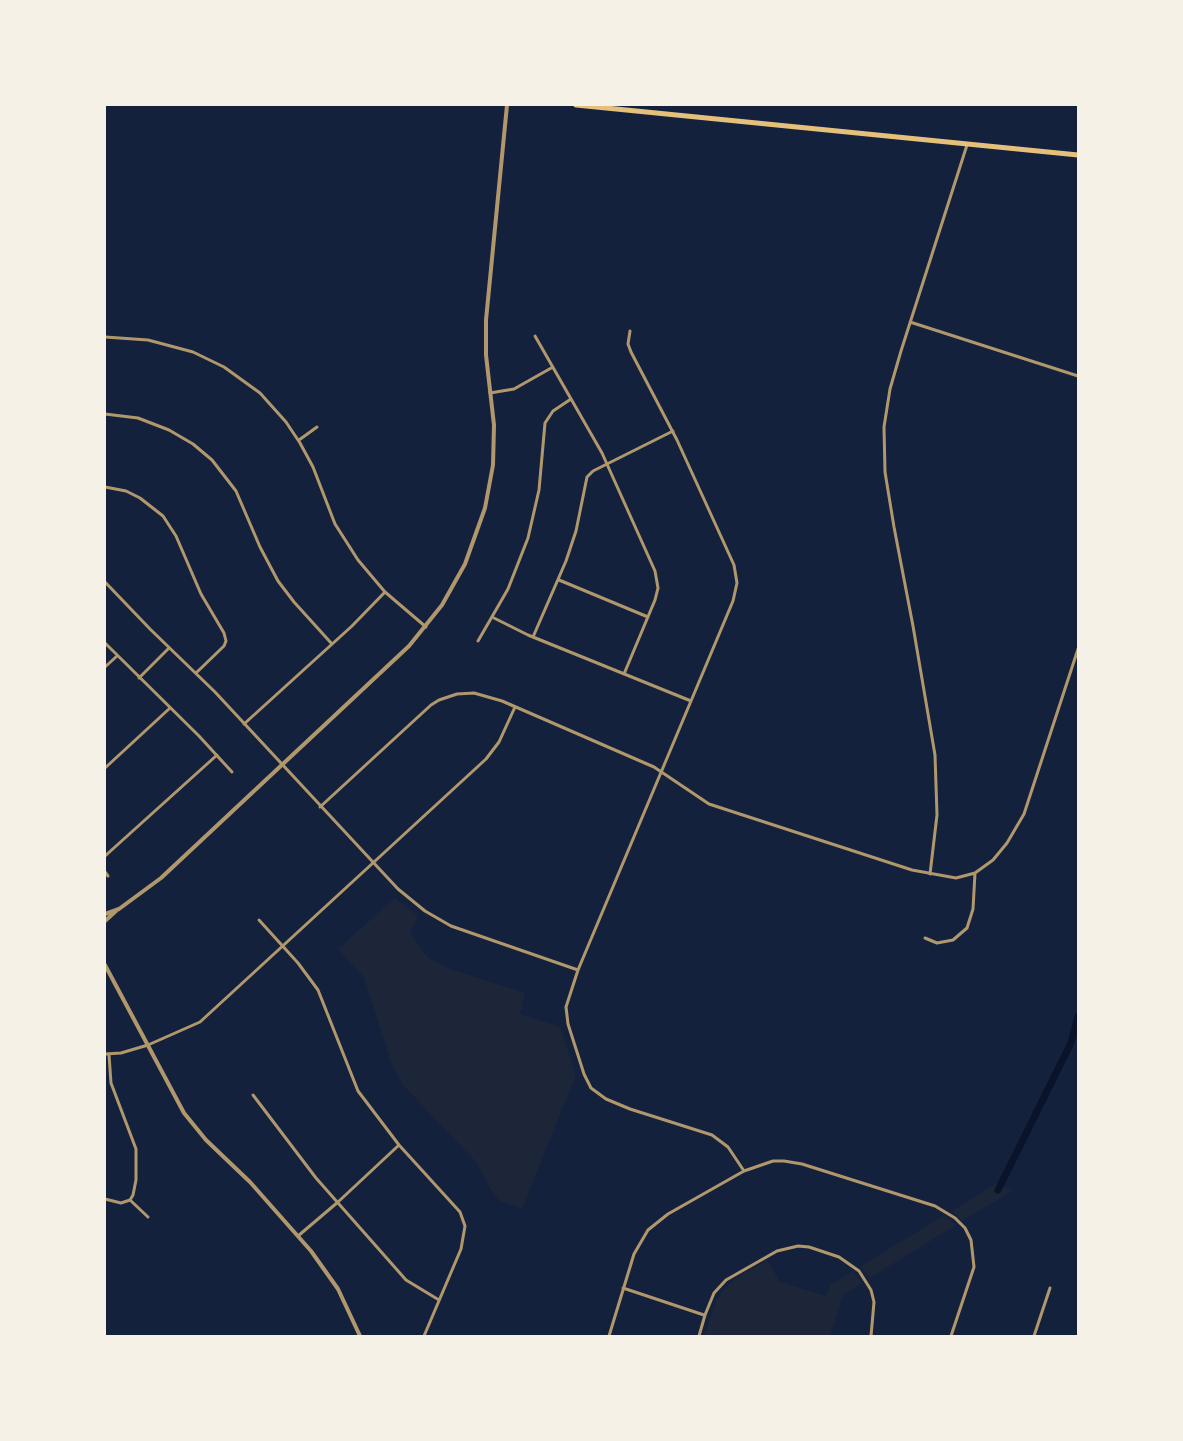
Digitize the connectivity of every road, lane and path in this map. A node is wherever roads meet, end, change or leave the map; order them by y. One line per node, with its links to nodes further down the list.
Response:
1 (507, 105): 11 (street)
2 (576, 105): 3 (highway)
3 (968, 146): 4 (highway); 5 (street)
4 (1078, 155)
5 (909, 322): 10 (street); 49 (street)
6 (630, 331): 15 (street)
7 (535, 336): 9 (street)
8 (105, 337): 16 (street)
9 (553, 367): 11 (street); 12 (street)
10 (1078, 376)
11 (490, 393): 24 (street)
12 (571, 399): 17 (street); 22 (street)
13 (105, 414): 28 (street)
14 (316, 427): 16 (street)
15 (673, 431): 17 (street); 36 (street)
16 (298, 440): 21 (street)
17 (607, 464): 19 (street); 23 (street)
18 (105, 487): 33 (street)
19 (559, 580): 23 (street); 25 (street)
20 (105, 582): 29 (street)
21 (386, 592): 24 (street); 28 (street)
22 (493, 617): 25 (street); 26 (street)
23 (649, 618): 34 (street)
24 (426, 627): 41 (street)
25 (533, 637): 34 (street)
26 (478, 641)
27 (105, 643): 31 (street)
28 (332, 644): 39 (street)
29 (169, 648): 33 (street); 35 (street)
30 (1078, 649): 48 (street)
31 (117, 656): 32 (street); 35 (street)
32 (105, 667)
33 (196, 673): 39 (street)
34 (624, 674): 36 (street)
35 (139, 678): 37 (street)
36 (691, 701): 43 (street)
37 (170, 707): 40 (street); 42 (street)
38 (515, 707): 43 (street); 45 (street); 47 (street)
39 (244, 724): 41 (street)
40 (217, 755): 44 (street); 46 (street)
41 (282, 765): 45 (street); 50 (street)
42 (105, 768)
43 (662, 771): 49 (street); 57 (street)
44 (232, 772)
45 (320, 807): 47 (street)
46 (105, 856)
47 (373, 863): 55 (street); 57 (street)
48 (975, 873): 49 (street); 54 (street)
49 (930, 874)
50 (119, 909): 51 (street); 53 (street)
51 (105, 914)
52 (259, 920): 55 (street)
53 (105, 921)
54 (925, 938)
55 (284, 947): 58 (street); 61 (street)
56 (105, 965): 58 (street)
57 (578, 970): 62 (street)
58 (148, 1045): 59 (street); 67 (street)
59 (107, 1054): 64 (street)
60 (253, 1095): 65 (street)
61 (399, 1145): 65 (street); 70 (street)
62 (744, 1171): 68 (street); 77 (street)
63 (105, 1199): 64 (street)
64 (129, 1200): 66 (street)
65 (338, 1202): 67 (street); 70 (street)
66 (148, 1217)
67 (298, 1236): 72 (street)
68 (623, 1288): 71 (street); 74 (street)
69 (1050, 1288): 78 (street)
70 (439, 1300): 73 (street)
71 (705, 1315): 75 (street); 76 (street)
72 (360, 1336)
73 (424, 1336)
74 (609, 1336)
75 (699, 1336)
76 (871, 1336)
77 (951, 1336)
78 (1034, 1336)

